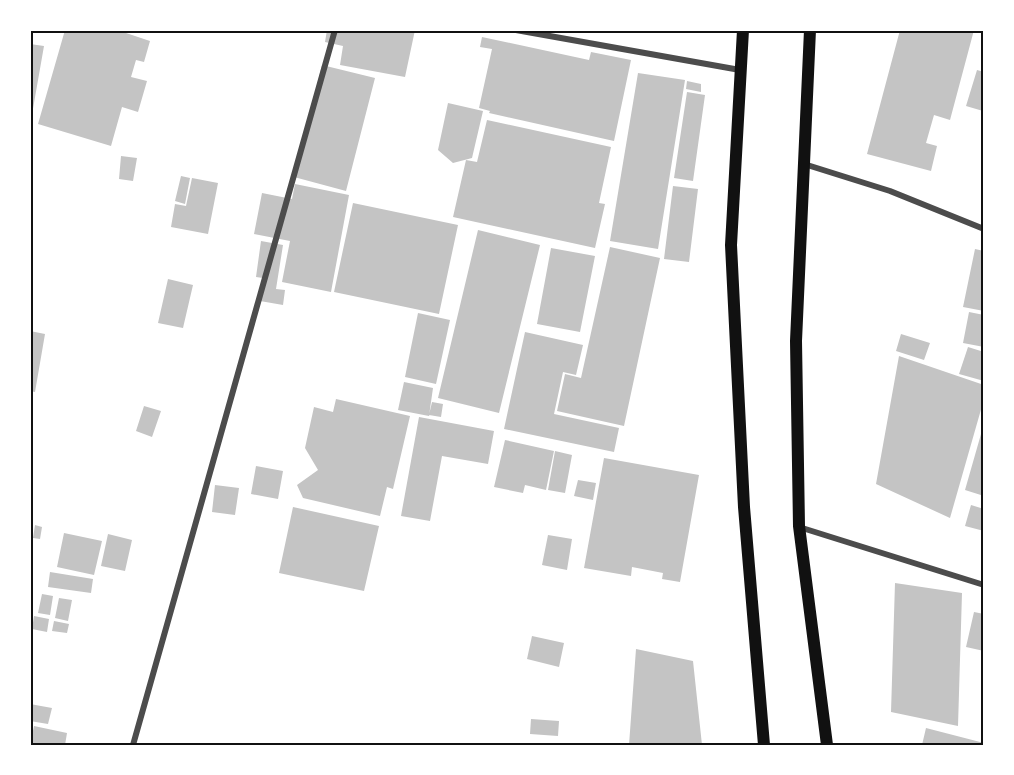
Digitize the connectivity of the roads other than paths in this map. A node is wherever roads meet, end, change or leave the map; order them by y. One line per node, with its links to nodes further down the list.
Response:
1 (336, 30): 10 (street)
2 (516, 30): 5 (street)
3 (743, 30): 5 (main road)
4 (810, 30): 6 (main road)
5 (740, 70): 11 (main road)
6 (804, 164): 7 (street); 8 (main road)
7 (984, 229)
8 (799, 526): 9 (street); 12 (main road)
9 (984, 585)
10 (133, 745)
11 (764, 745)
12 (827, 745)

